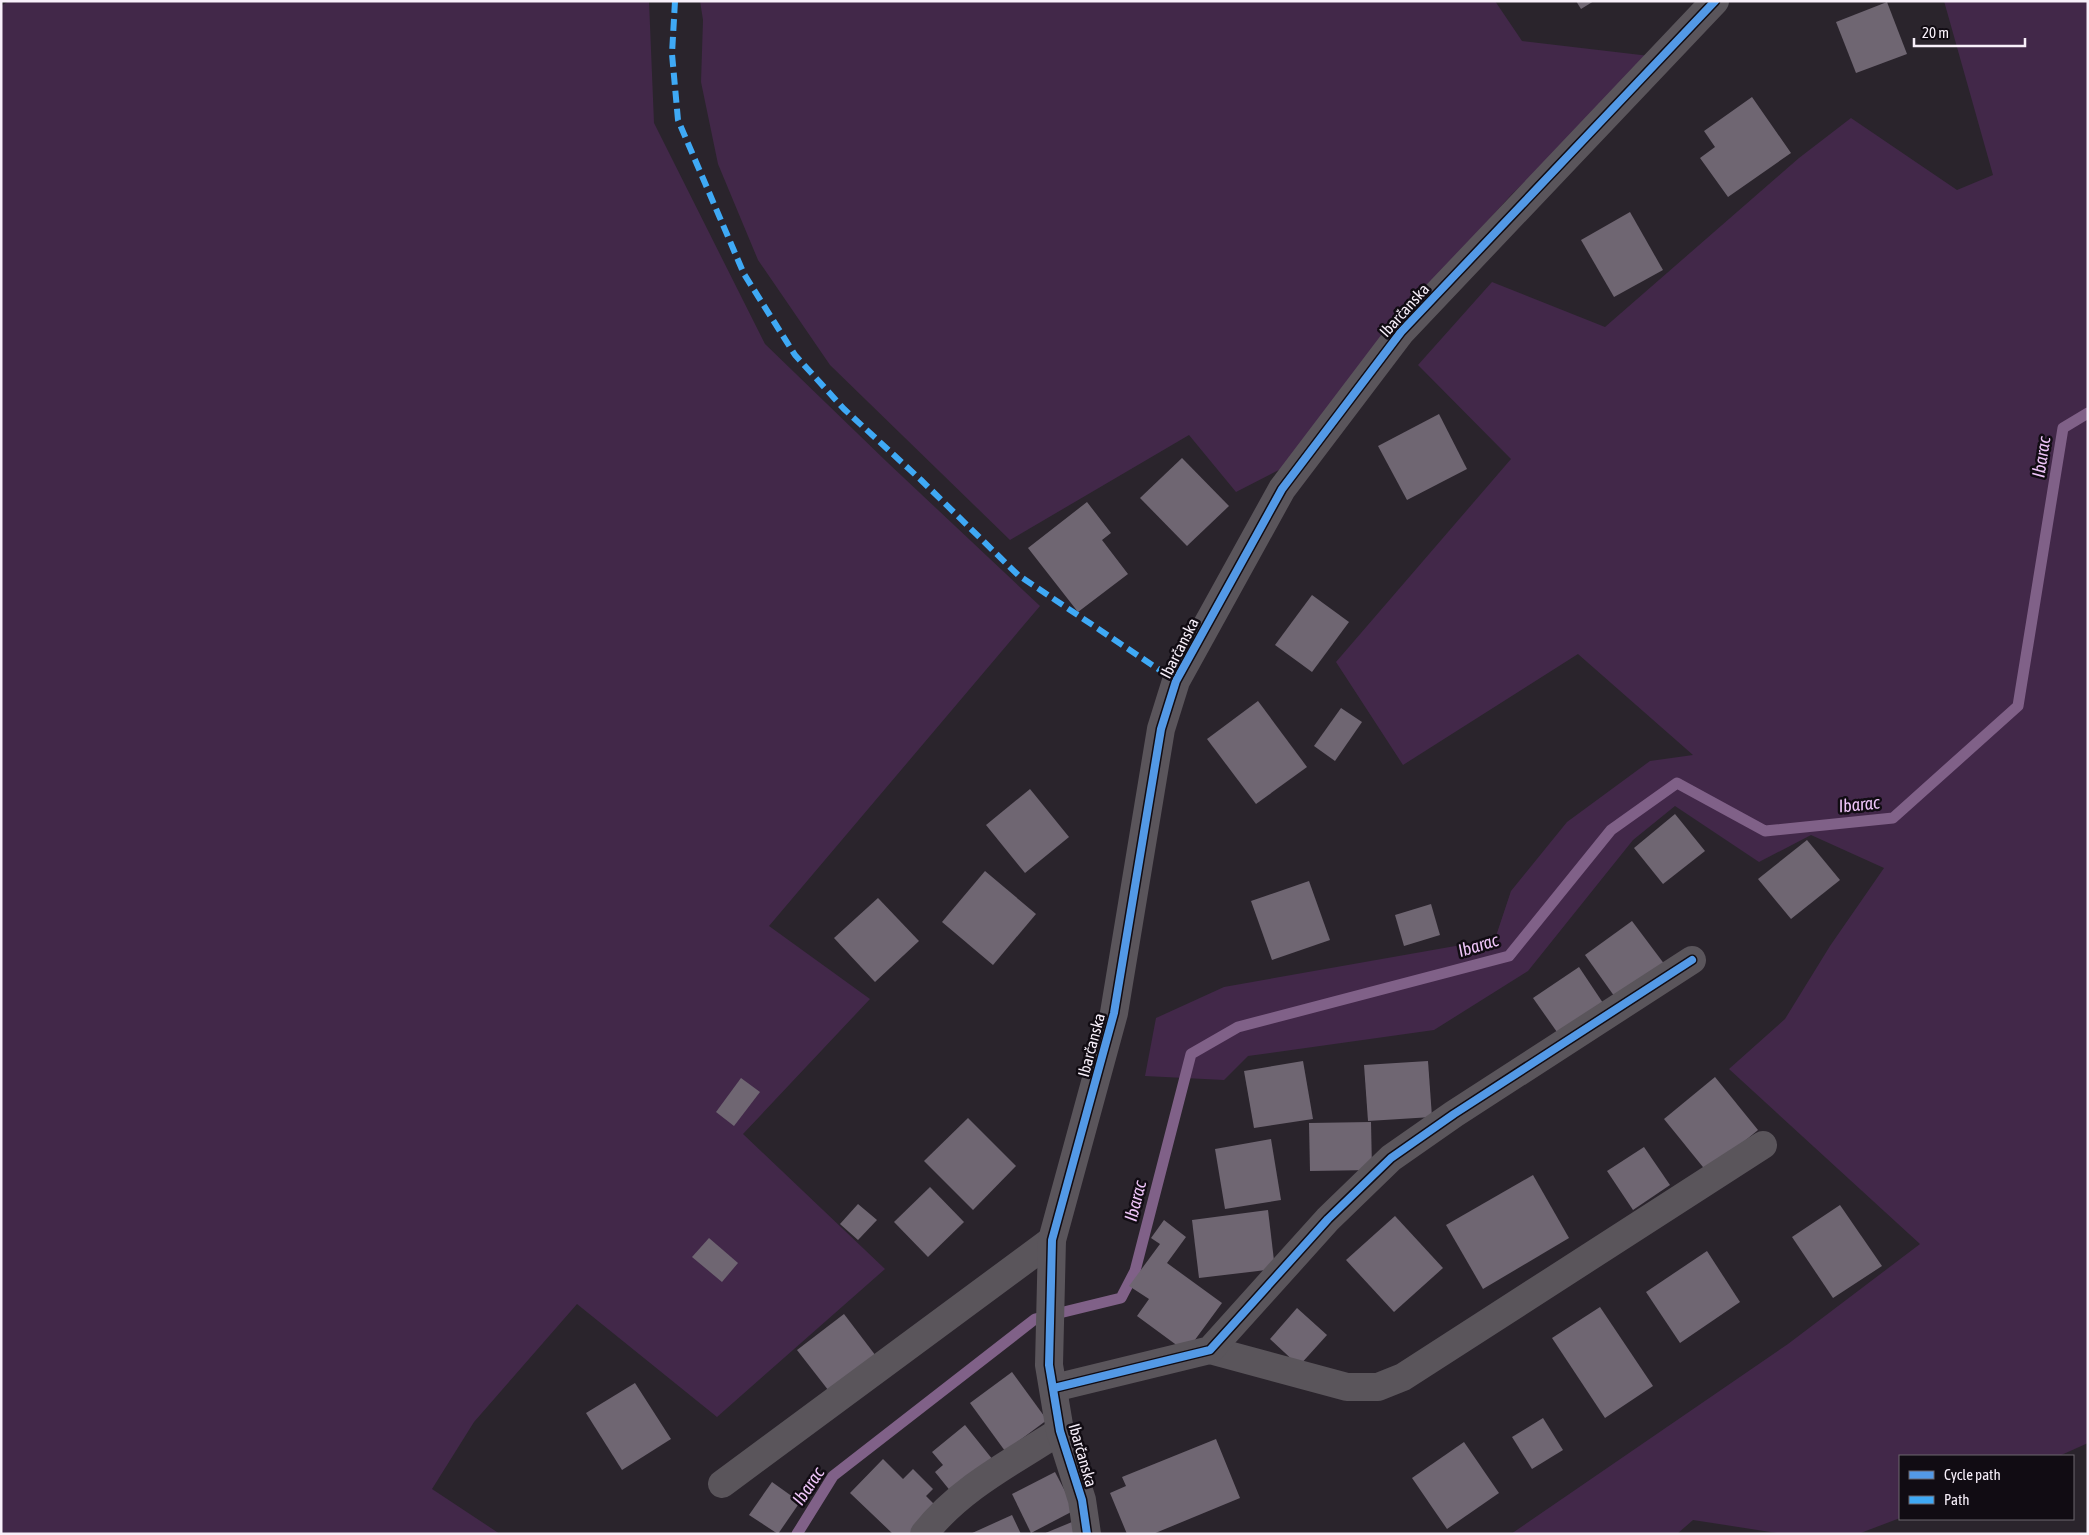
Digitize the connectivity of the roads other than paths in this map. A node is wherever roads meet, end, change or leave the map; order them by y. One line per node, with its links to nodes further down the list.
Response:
1 (1715, 1): 4 (street, Ibarčanska)
2 (1692, 960): 5 (street)
3 (1762, 1145): 5 (street)
4 (1052, 1240): 6 (street, Ibarčanska); 8 (street)
5 (1210, 1350): 6 (street)
6 (1051, 1377): 7 (street, Ibarčanska)
7 (1060, 1431): 9 (street); 10 (street, Ibarčanska)
8 (722, 1484)
9 (924, 1534)
10 (1087, 1534)

